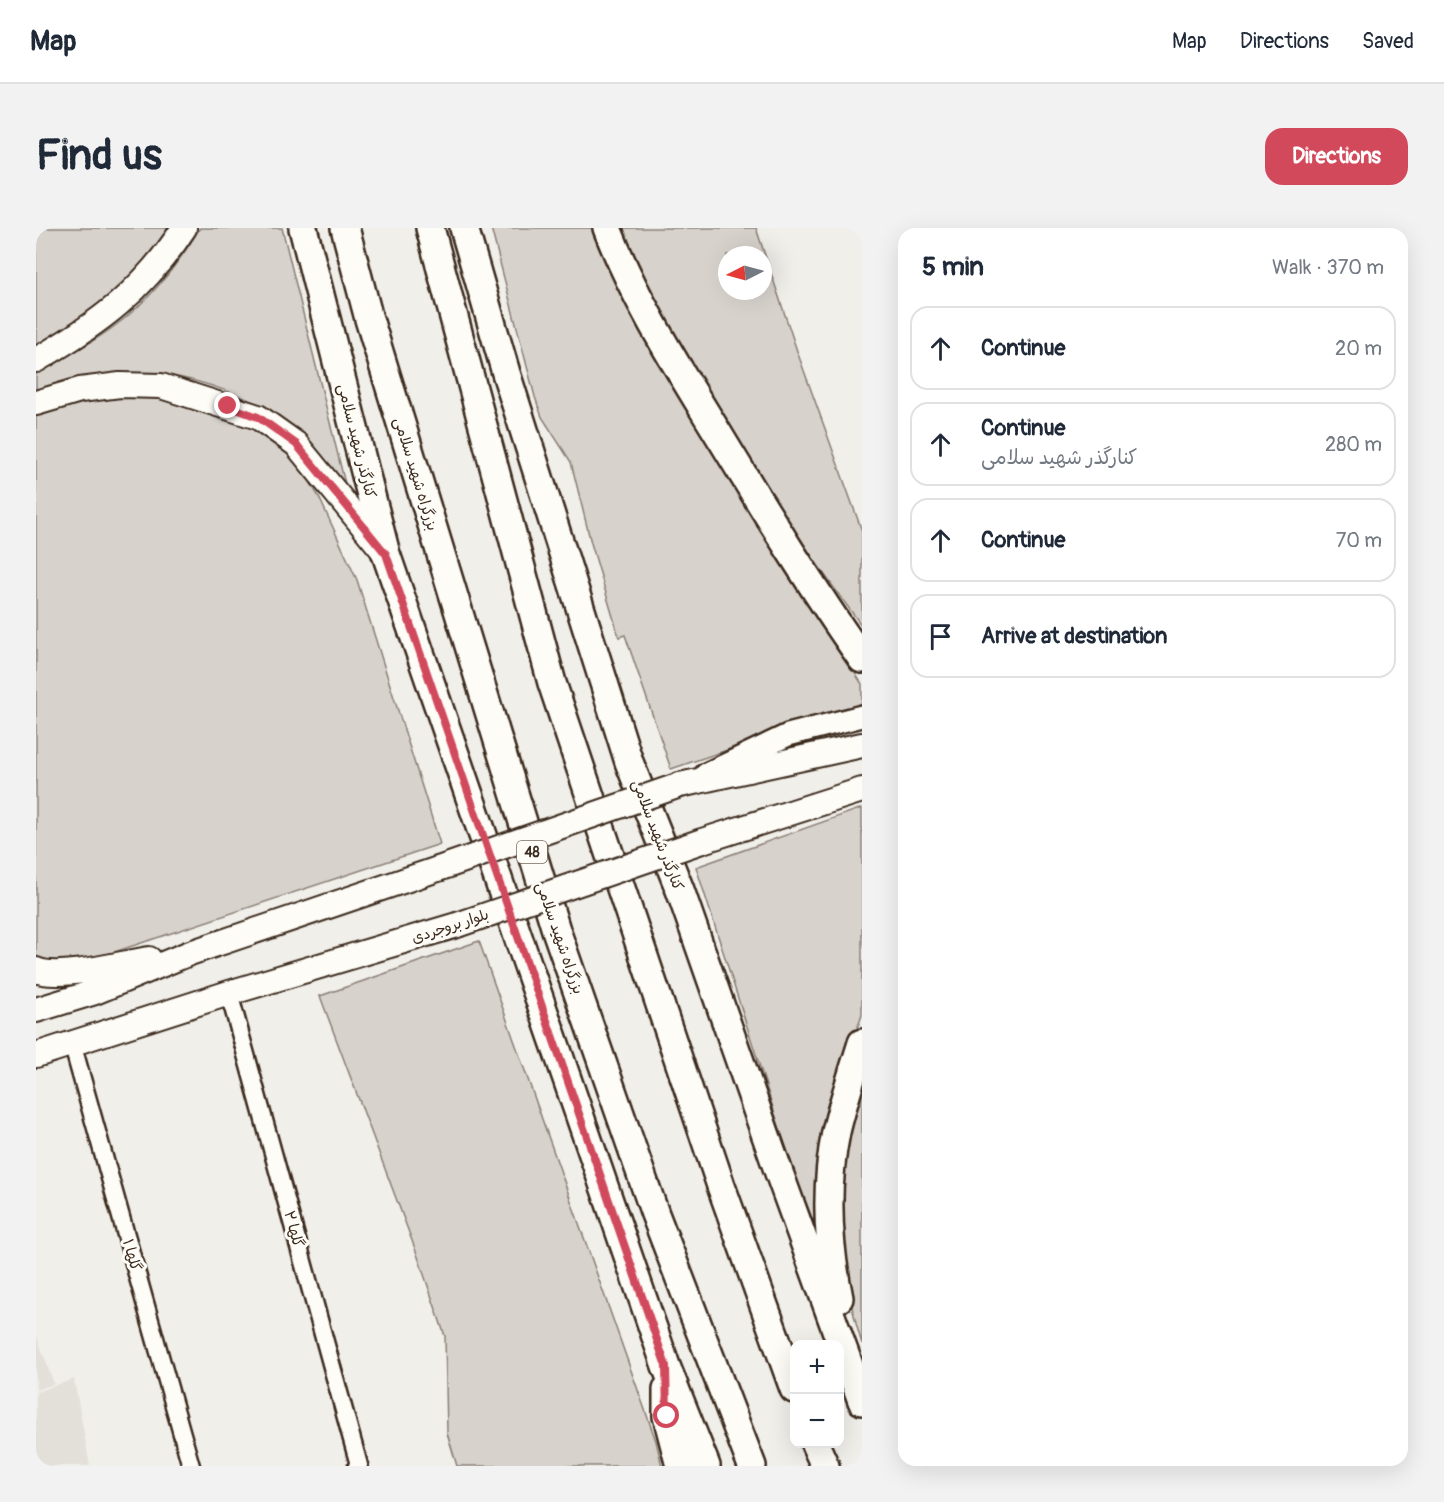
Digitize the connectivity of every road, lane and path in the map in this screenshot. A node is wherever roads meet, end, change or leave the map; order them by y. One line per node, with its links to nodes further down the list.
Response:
1 (184, 228): 7 (main road)
2 (303, 228): 9 (main road, کنارگذر شهید سلامی)
3 (345, 228): 30 (main road, بزرگراه شهید سلامی / 48)
4 (430, 228): 23 (main road)
5 (464, 228): 24 (main road, کنارگذر شهید سلامی)
6 (607, 228): 10 (main road)
7 (36, 360)
8 (36, 403): 9 (main road)
9 (386, 554): 22 (main road, کنارگذر شهید سلامی)
10 (862, 659)
11 (862, 716): 13 (street)
12 (862, 745): 13 (main road)
13 (680, 785): 15 (main road, bridge)
14 (862, 790): 17 (main road, بلوار بروجردی, bridge)
15 (190, 953): 16 (main road); 18 (main road)
16 (36, 970)
17 (229, 993): 20 (main road, بلوار بروجردی); 27 (street, گلها ۲)
18 (36, 1010)
19 (862, 1042): 24 (main road)
20 (72, 1043): 21 (main road, بلوار بروجردی); 26 (street, گلها ۱)
21 (36, 1055)
22 (666, 1366): 28 (main road); 29 (main road, کنارگذر شهید سلامی)
23 (790, 1375)
24 (861, 1399)
25 (817, 1448): 31 (main road)
26 (191, 1466)
27 (358, 1466)
28 (680, 1466)
29 (706, 1466)
30 (752, 1466)
31 (825, 1466)

